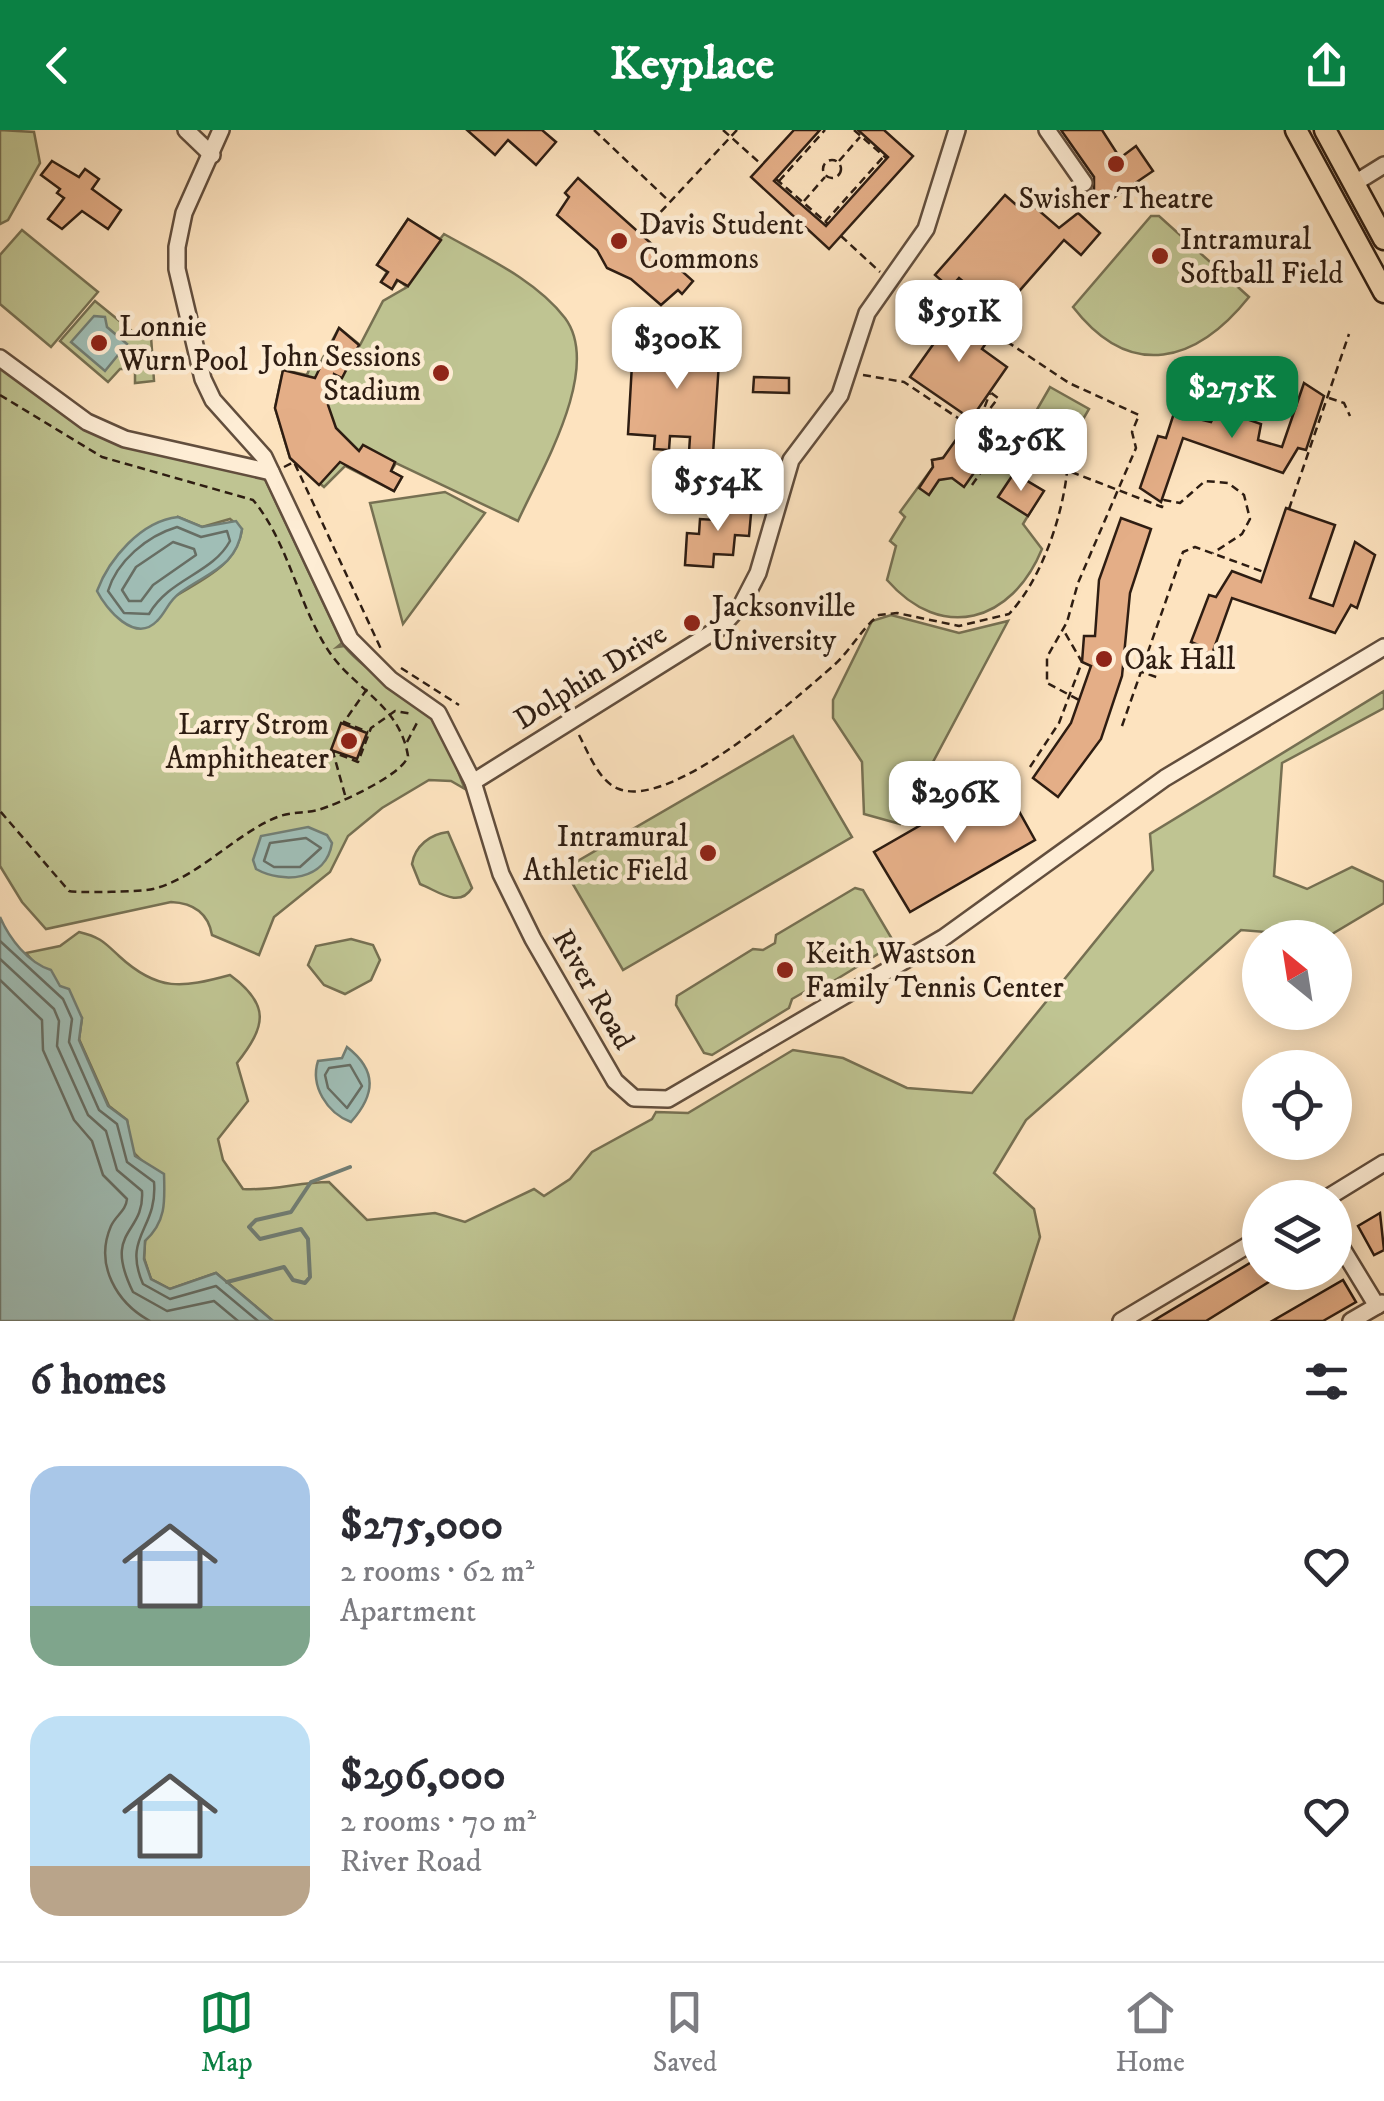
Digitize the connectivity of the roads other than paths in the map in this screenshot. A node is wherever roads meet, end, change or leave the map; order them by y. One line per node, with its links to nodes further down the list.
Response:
1 (186, 130): 7 (street)
2 (221, 130): 7 (street, River Road)
3 (957, 130): 16 (street, Dolphin Drive)
4 (1047, 130): 9 (street)
5 (1296, 130): 12 (main road)
6 (1325, 130): 10 (main road)
7 (212, 154): 14 (street, River Road)
8 (1384, 165): 10 (street)
9 (1084, 183)
10 (1356, 183): 11 (main road)
11 (1384, 239)
12 (1384, 292)
13 (0, 358): 14 (street)
14 (271, 472): 16 (street, River Road)
15 (1384, 647): 16 (street, River Road)
16 (472, 782)
17 (1384, 1163): 18 (street)
18 (1352, 1183)
19 (1242, 1249): 22 (street)
20 (1352, 1262): 21 (street)
21 (1380, 1304): 23 (street)
22 (1121, 1321)
23 (1352, 1321)

